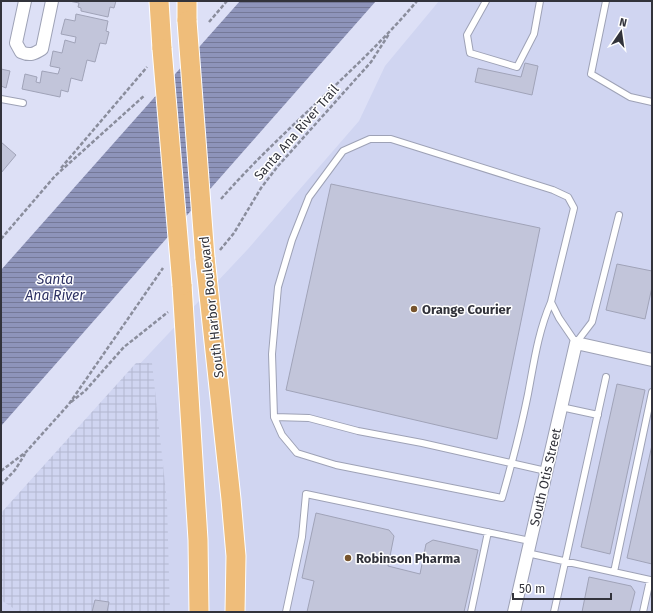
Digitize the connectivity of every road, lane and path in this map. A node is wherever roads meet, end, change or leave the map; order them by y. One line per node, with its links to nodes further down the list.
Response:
1 (25, 1): 2 (street)
2 (52, 1)
3 (159, 1): 12 (main road, South Harbor Boulevard)
4 (187, 1): 21 (main road, South Harbor Boulevard, bridge)
5 (227, 1): 10 (path)
6 (417, 1): 11 (path, Santa Ana River Trail)
7 (486, 1): 8 (lane)
8 (540, 1)
9 (606, 1): 15 (lane)
10 (209, 22)
11 (389, 34): 18 (path, Santa Ana River Trail); 21 (path, Santa Ana River Trail)
12 (162, 49): 17 (path); 24 (main road, South Harbor Boulevard, bridge)
13 (145, 95): 17 (path)
14 (1, 99): 16 (lane)
15 (652, 102)
16 (23, 103)
17 (55, 176): 20 (path)
18 (221, 199)
19 (619, 215): 25 (lane)
20 (1, 239)
21 (206, 260): 44 (main road, South Harbor Boulevard)
22 (163, 268): 29 (path)
23 (551, 302): 25 (lane); 32 (lane); 34 (lane)
24 (184, 306): 29 (path); 43 (main road, South Harbor Boulevard)
25 (576, 343): 26 (street); 30 (street, South Otis Street)
26 (652, 360)
27 (606, 377): 31 (lane)
28 (652, 392): 41 (lane)
29 (69, 404): 33 (path)
30 (561, 407): 31 (lane); 36 (street, South Otis Street)
31 (598, 415): 40 (lane)
32 (274, 417): 34 (lane); 34 (lane)
33 (26, 452): 35 (path); 37 (path)
34 (511, 464): 36 (lane)
35 (1, 471)
36 (546, 471): 39 (street, South Otis Street)
37 (1, 485)
38 (488, 532): 39 (lane); 45 (lane); 46 (lane)
39 (529, 547): 40 (lane); 47 (street, South Otis Street)
40 (565, 561): 41 (lane); 48 (lane)
41 (614, 572): 42 (lane)
42 (651, 579): 49 (lane)
43 (199, 612)
44 (235, 612)
45 (286, 612)
46 (471, 612)
47 (514, 612)
48 (554, 612)
49 (643, 612)

